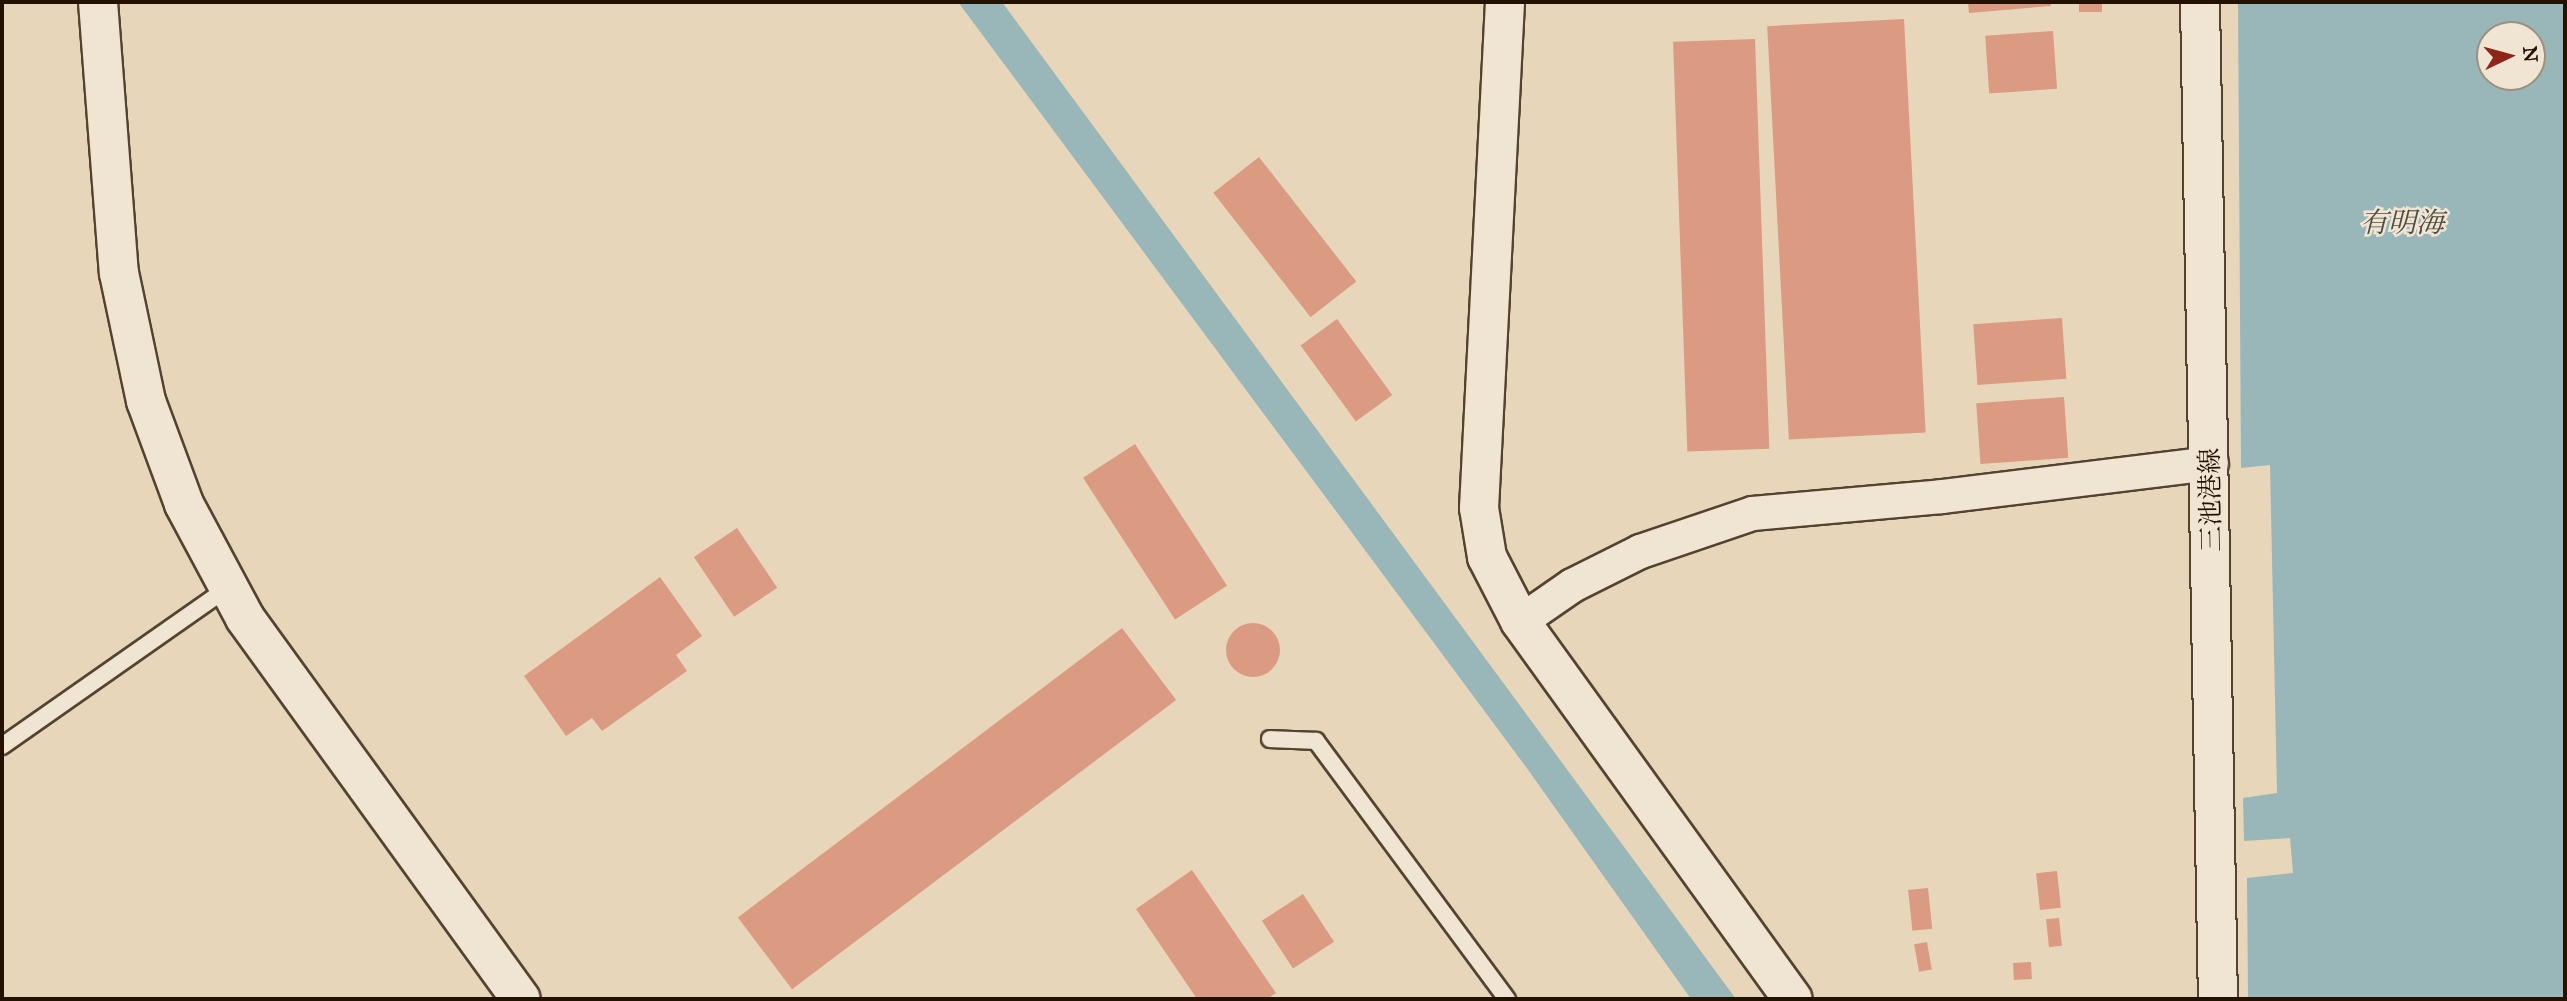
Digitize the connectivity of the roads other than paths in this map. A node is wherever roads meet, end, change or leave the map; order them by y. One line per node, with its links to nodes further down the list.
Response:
1 (98, 2): 5 (street)
2 (1506, 2): 6 (street)
3 (2200, 2): 4 (street, 三池港線)
4 (2211, 463): 6 (street); 12 (street, 三池港線)
5 (229, 587): 8 (lane); 9 (street)
6 (1520, 621): 11 (street)
7 (1270, 740): 10 (lane)
8 (2, 746)
9 (521, 999)
10 (1507, 999)
11 (1793, 999)
12 (2218, 999)

